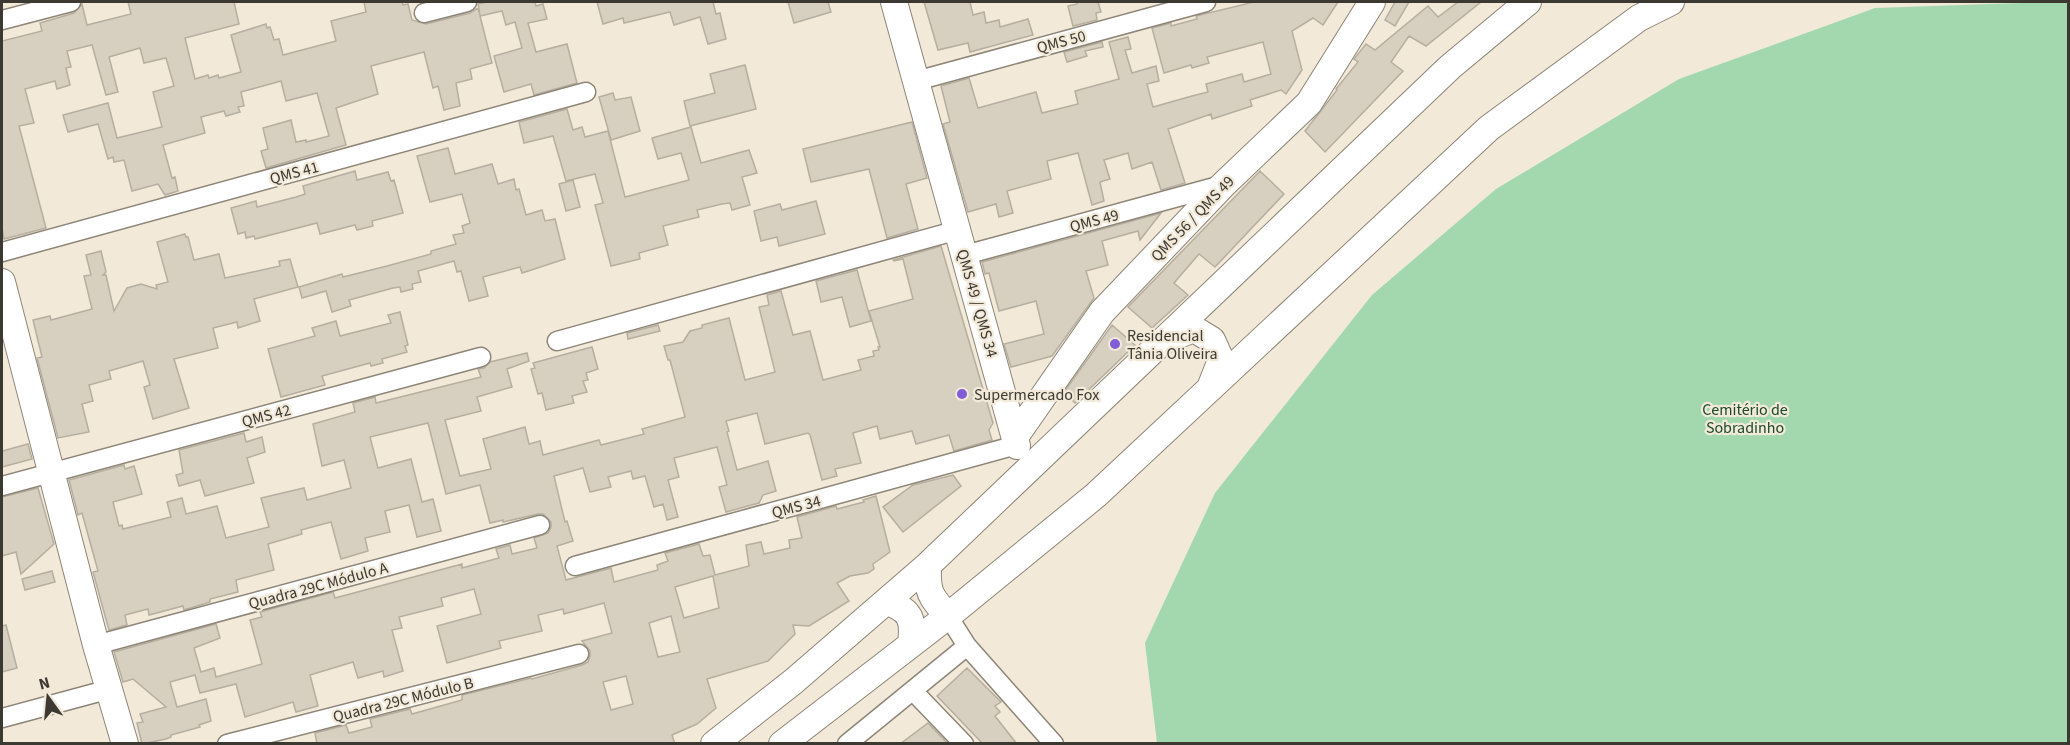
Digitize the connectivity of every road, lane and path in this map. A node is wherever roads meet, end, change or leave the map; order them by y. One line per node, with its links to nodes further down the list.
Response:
1 (71, 2): 9 (street)
2 (467, 2): 8 (street)
3 (894, 2): 10 (main road, QMS 49 / QMS 34)
4 (1206, 2): 10 (street, QMS 50)
5 (1372, 2): 12 (main road, QMS 56 / QMS 49)
6 (1528, 2): 18 (main road)
7 (1671, 2): 20 (main road)
8 (424, 13)
9 (2, 20)
10 (916, 81): 13 (main road, QMS 49 / QMS 34)
11 (586, 92): 14 (street, QMS 41)
12 (1224, 184): 15 (street, QMS 49); 21 (main road, QMS 56 / QMS 49)
13 (958, 230): 15 (main road, QMS 49 / QMS 34); 17 (street)
14 (2, 252)
15 (965, 255): 21 (main road, QMS 49 / QMS 34)
16 (2, 282): 23 (main road)
17 (557, 341)
18 (1161, 341): 20 (main road); 22 (main road)
19 (481, 357): 23 (street, QMS 42)
20 (1209, 391): 30 (main road)
21 (1016, 441): 22 (main road); 24 (main road); 28 (street, QMS 34)
22 (1054, 443): 24 (main road)
23 (52, 473): 25 (street, QMS 42); 32 (main road)
24 (1015, 480): 27 (main road)
25 (2, 486)
26 (540, 525): 32 (street, Quadra 29C Módulo A)
27 (928, 565): 29 (main road); 30 (main road)
28 (575, 566)
29 (887, 602): 31 (main road); 40 (main road)
30 (948, 616): 31 (main road); 33 (street)
31 (911, 644): 41 (main road)
32 (96, 645): 35 (main road)
33 (967, 646): 36 (street); 44 (street)
34 (579, 654): 39 (street, Quadra 29C Módulo B)
35 (110, 689): 37 (street); 38 (main road)
36 (913, 691): 42 (street); 43 (street)
37 (2, 718)
38 (125, 744)
39 (227, 744)
40 (714, 744)
41 (782, 744)
42 (847, 744)
43 (964, 744)
44 (1054, 744)

